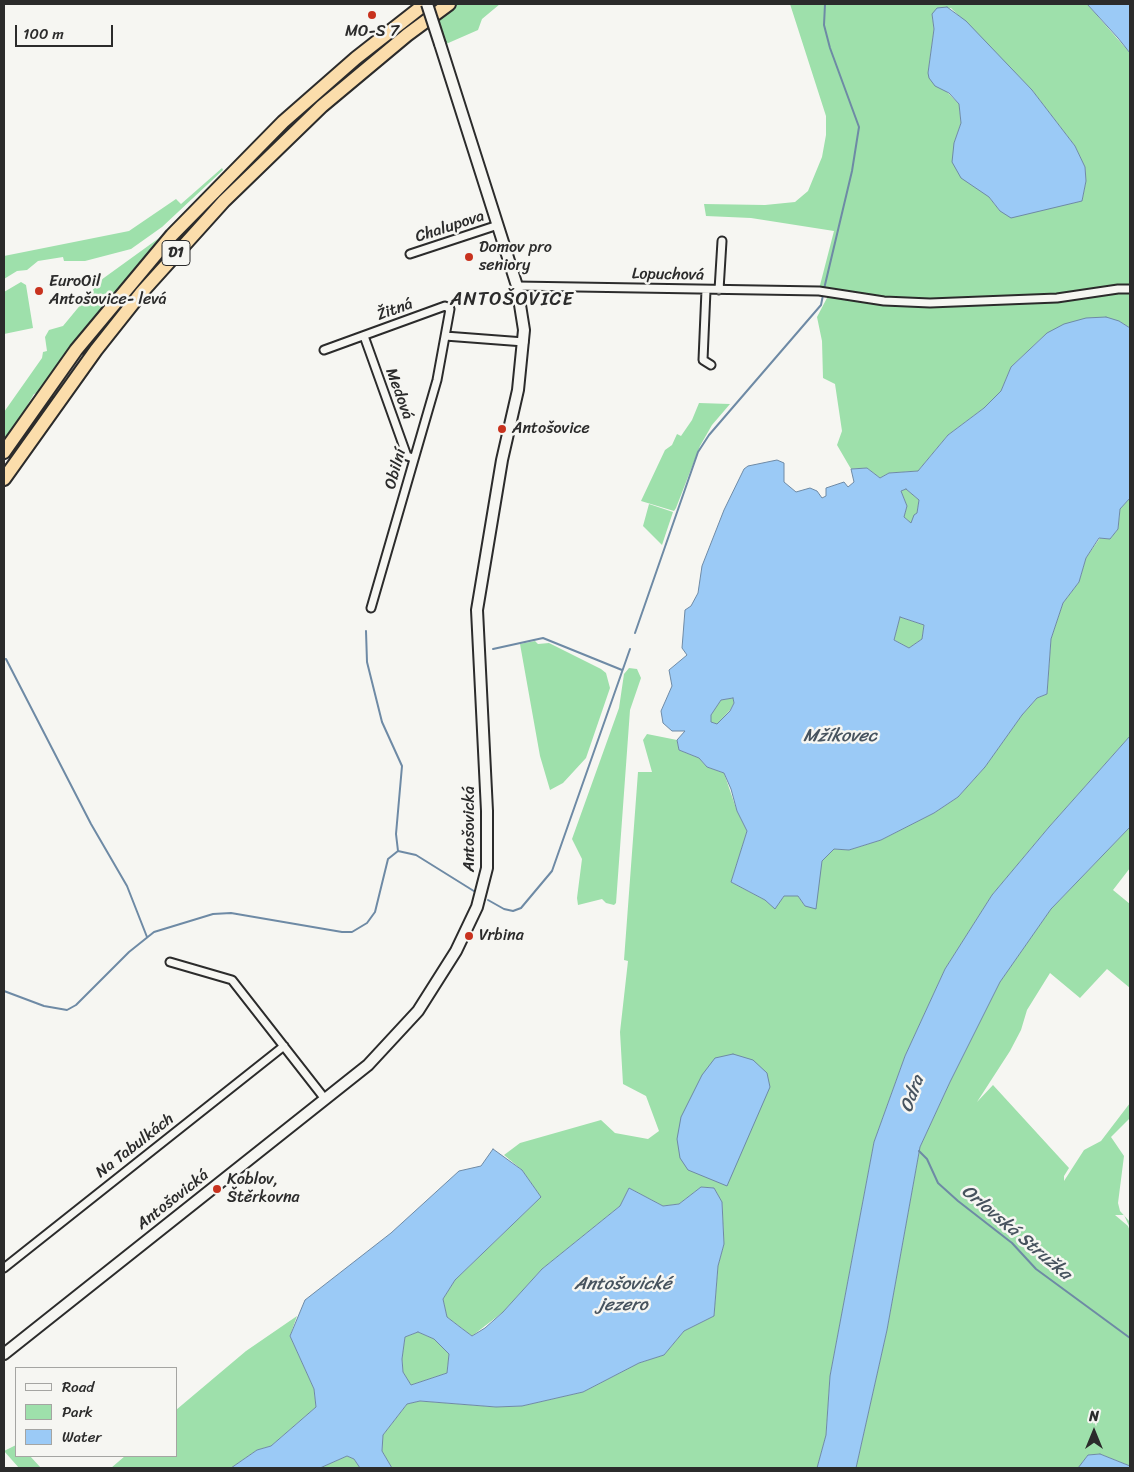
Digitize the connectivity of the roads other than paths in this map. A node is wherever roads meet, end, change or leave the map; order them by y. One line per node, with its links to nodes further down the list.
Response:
1 (426, 4): 3 (street, Antošovická, bridge); 15 (highway, D1)
2 (449, 4): 17 (highway, D1)
3 (497, 222): 5 (street, Chalupova); 6 (street, Antošovická)
4 (722, 241): 9 (street)
5 (410, 254)
6 (517, 286): 8 (street, Lopuchová); 12 (street, Antošovická)
7 (1130, 289): 9 (street, Lopuchová)
8 (706, 290): 9 (street, Lopuchová); 14 (street)
9 (719, 290)
10 (364, 336): 11 (street, Žitná); 13 (street, Žitná); 16 (street, Medová)
11 (444, 336): 12 (street); 16 (street, Obilní)
12 (524, 342): 21 (street, Antošovická)
13 (324, 350)
14 (711, 365)
15 (4, 452)
16 (413, 458): 18 (street, Obilní)
17 (4, 480)
18 (371, 608)
19 (170, 962): 20 (street)
20 (284, 1046): 21 (street); 22 (street, Na Tabulkách)
21 (325, 1099): 23 (street, Antošovická)
22 (4, 1268)
23 (4, 1354)

